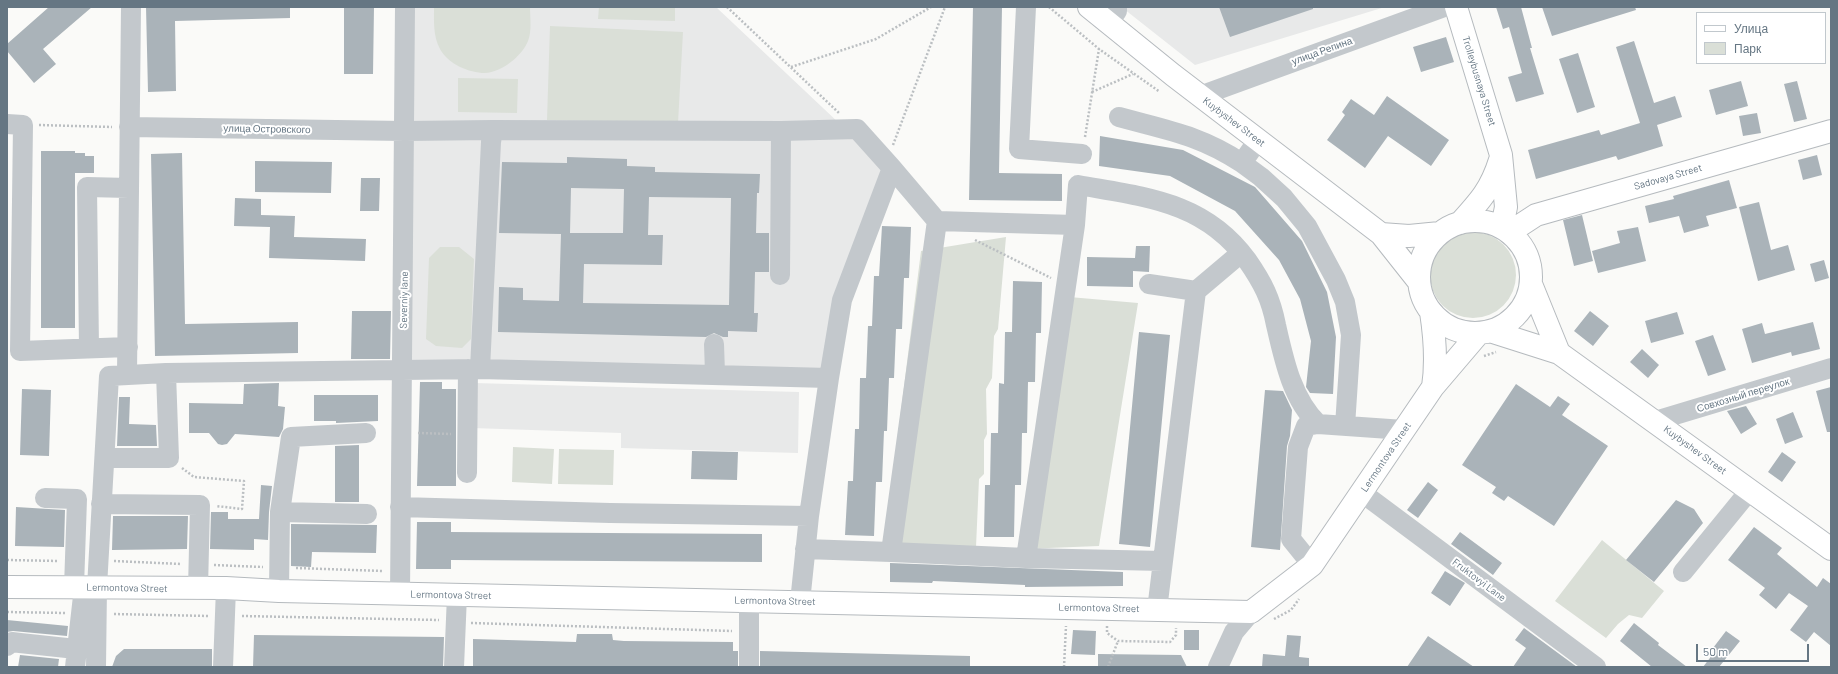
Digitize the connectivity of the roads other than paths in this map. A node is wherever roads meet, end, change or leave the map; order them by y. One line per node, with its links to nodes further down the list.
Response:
1 (130, 7): 11 (street)
2 (405, 7): 13 (street, Severniy lane)
3 (1026, 7): 17 (street)
4 (1089, 7): 7 (main road, Kuybyshev Street)
5 (1444, 7): 8 (street, улица Репина)
6 (1456, 7): 18 (main road, Trolleybusnaya Street)
7 (1113, 15): 8 (main road, Kuybyshev Street)
8 (1200, 96): 16 (main road, Kuybyshev Street)
9 (1119, 117): 19 (street)
10 (15, 124): 38 (street)
11 (129, 127): 13 (street, улица Островского); 21 (street)
12 (493, 130): 13 (street, улица Островского); 14 (street, улица Островского); 41 (street)
13 (405, 131): 42 (street, Severniy lane)
14 (781, 131): 20 (street, улица Островского); 29 (street)
15 (1831, 131): 25 (main road, Sadovaya Street)
16 (1258, 140): 19 (street); 27 (main road, Kuybyshev Street)
17 (1082, 154)
18 (1501, 155): 23 (main road); 25 (main road, Trolleybusnaya Street)
19 (1242, 163): 50 (street)
20 (889, 165): 22 (street); 46 (street)
21 (129, 188): 37 (street); 38 (street)
22 (937, 221): 24 (street); 65 (street)
23 (1460, 223): 25 (main road); 26 (main road)
24 (1075, 225): 28 (street); 66 (street)
25 (1506, 230): 32 (main road)
26 (1440, 233): 27 (main road); 30 (main road)
27 (1381, 234): 30 (main road, Kuybyshev Street)
28 (1241, 253): 33 (street); 49 (street)
29 (780, 275)
30 (1419, 282): 34 (main road)
31 (1148, 284): 33 (street)
32 (1531, 284): 35 (main road); 39 (main road)
33 (1196, 292): 67 (street)
34 (1431, 312): 35 (main road); 47 (main road)
35 (1485, 332): 39 (main road); 47 (main road, Lermontova Street)
36 (714, 344): 44 (street)
37 (128, 347): 38 (street); 45 (street)
38 (89, 348)
39 (1559, 352): 48 (main road, Kuybyshev Street)
40 (1831, 368): 48 (street, Совхозный переулок)
41 (474, 369): 42 (street); 44 (street); 54 (street)
42 (403, 370): 43 (street); 59 (street, Severniy lane)
43 (166, 373): 45 (street); 53 (street)
44 (714, 373): 46 (street)
45 (127, 374): 53 (street)
46 (829, 378): 62 (street)
47 (1433, 388): 51 (main road, Lermontova Street)
48 (1655, 421): 55 (main road, Kuybyshev Street)
49 (1318, 424): 50 (street); 68 (street)
50 (1345, 426): 51 (street)
51 (1404, 430): 56 (main road, Lermontova Street)
52 (366, 433): 60 (street)
53 (105, 458): 58 (street)
54 (467, 473)
55 (1750, 490): 64 (main road, Kuybyshev Street); 69 (street)
56 (1361, 492): 68 (main road, Lermontova Street); 89 (street, Fruktovyi Lane)
57 (45, 498): 71 (street)
58 (101, 504): 71 (street); 73 (street)
59 (400, 507): 62 (street); 75 (street, Severniy lane)
60 (280, 512): 61 (street); 74 (street)
61 (367, 514)
62 (809, 516): 63 (street)
63 (805, 549): 65 (street); 78 (street)
64 (1831, 549)
65 (891, 552): 66 (street)
66 (1026, 558): 67 (street)
67 (1163, 561): 79 (street)
68 (1312, 565): 81 (main road, Lermontova Street)
69 (1683, 572)
70 (7, 587): 71 (main road, Lermontova Street)
71 (85, 587): 73 (main road, Lermontova Street); 80 (street)
72 (226, 588): 73 (main road, Lermontova Street); 74 (main road, Lermontova Street); 85 (street)
73 (198, 590)
74 (279, 591): 75 (main road, Lermontova Street)
75 (400, 594): 76 (main road, Lermontova Street)
76 (457, 595): 77 (main road, Lermontova Street); 86 (street)
77 (749, 601): 78 (main road, Lermontova Street); 87 (street)
78 (800, 602): 79 (main road, Lermontova Street)
79 (1157, 610): 81 (main road, Lermontova Street)
80 (89, 614): 83 (street); 84 (street)
81 (1259, 617): 88 (street)
82 (7, 646): 83 (street)
83 (75, 658)
84 (96, 667)
85 (223, 667)
86 (454, 667)
87 (749, 667)
88 (1218, 667)
89 (1596, 667)

